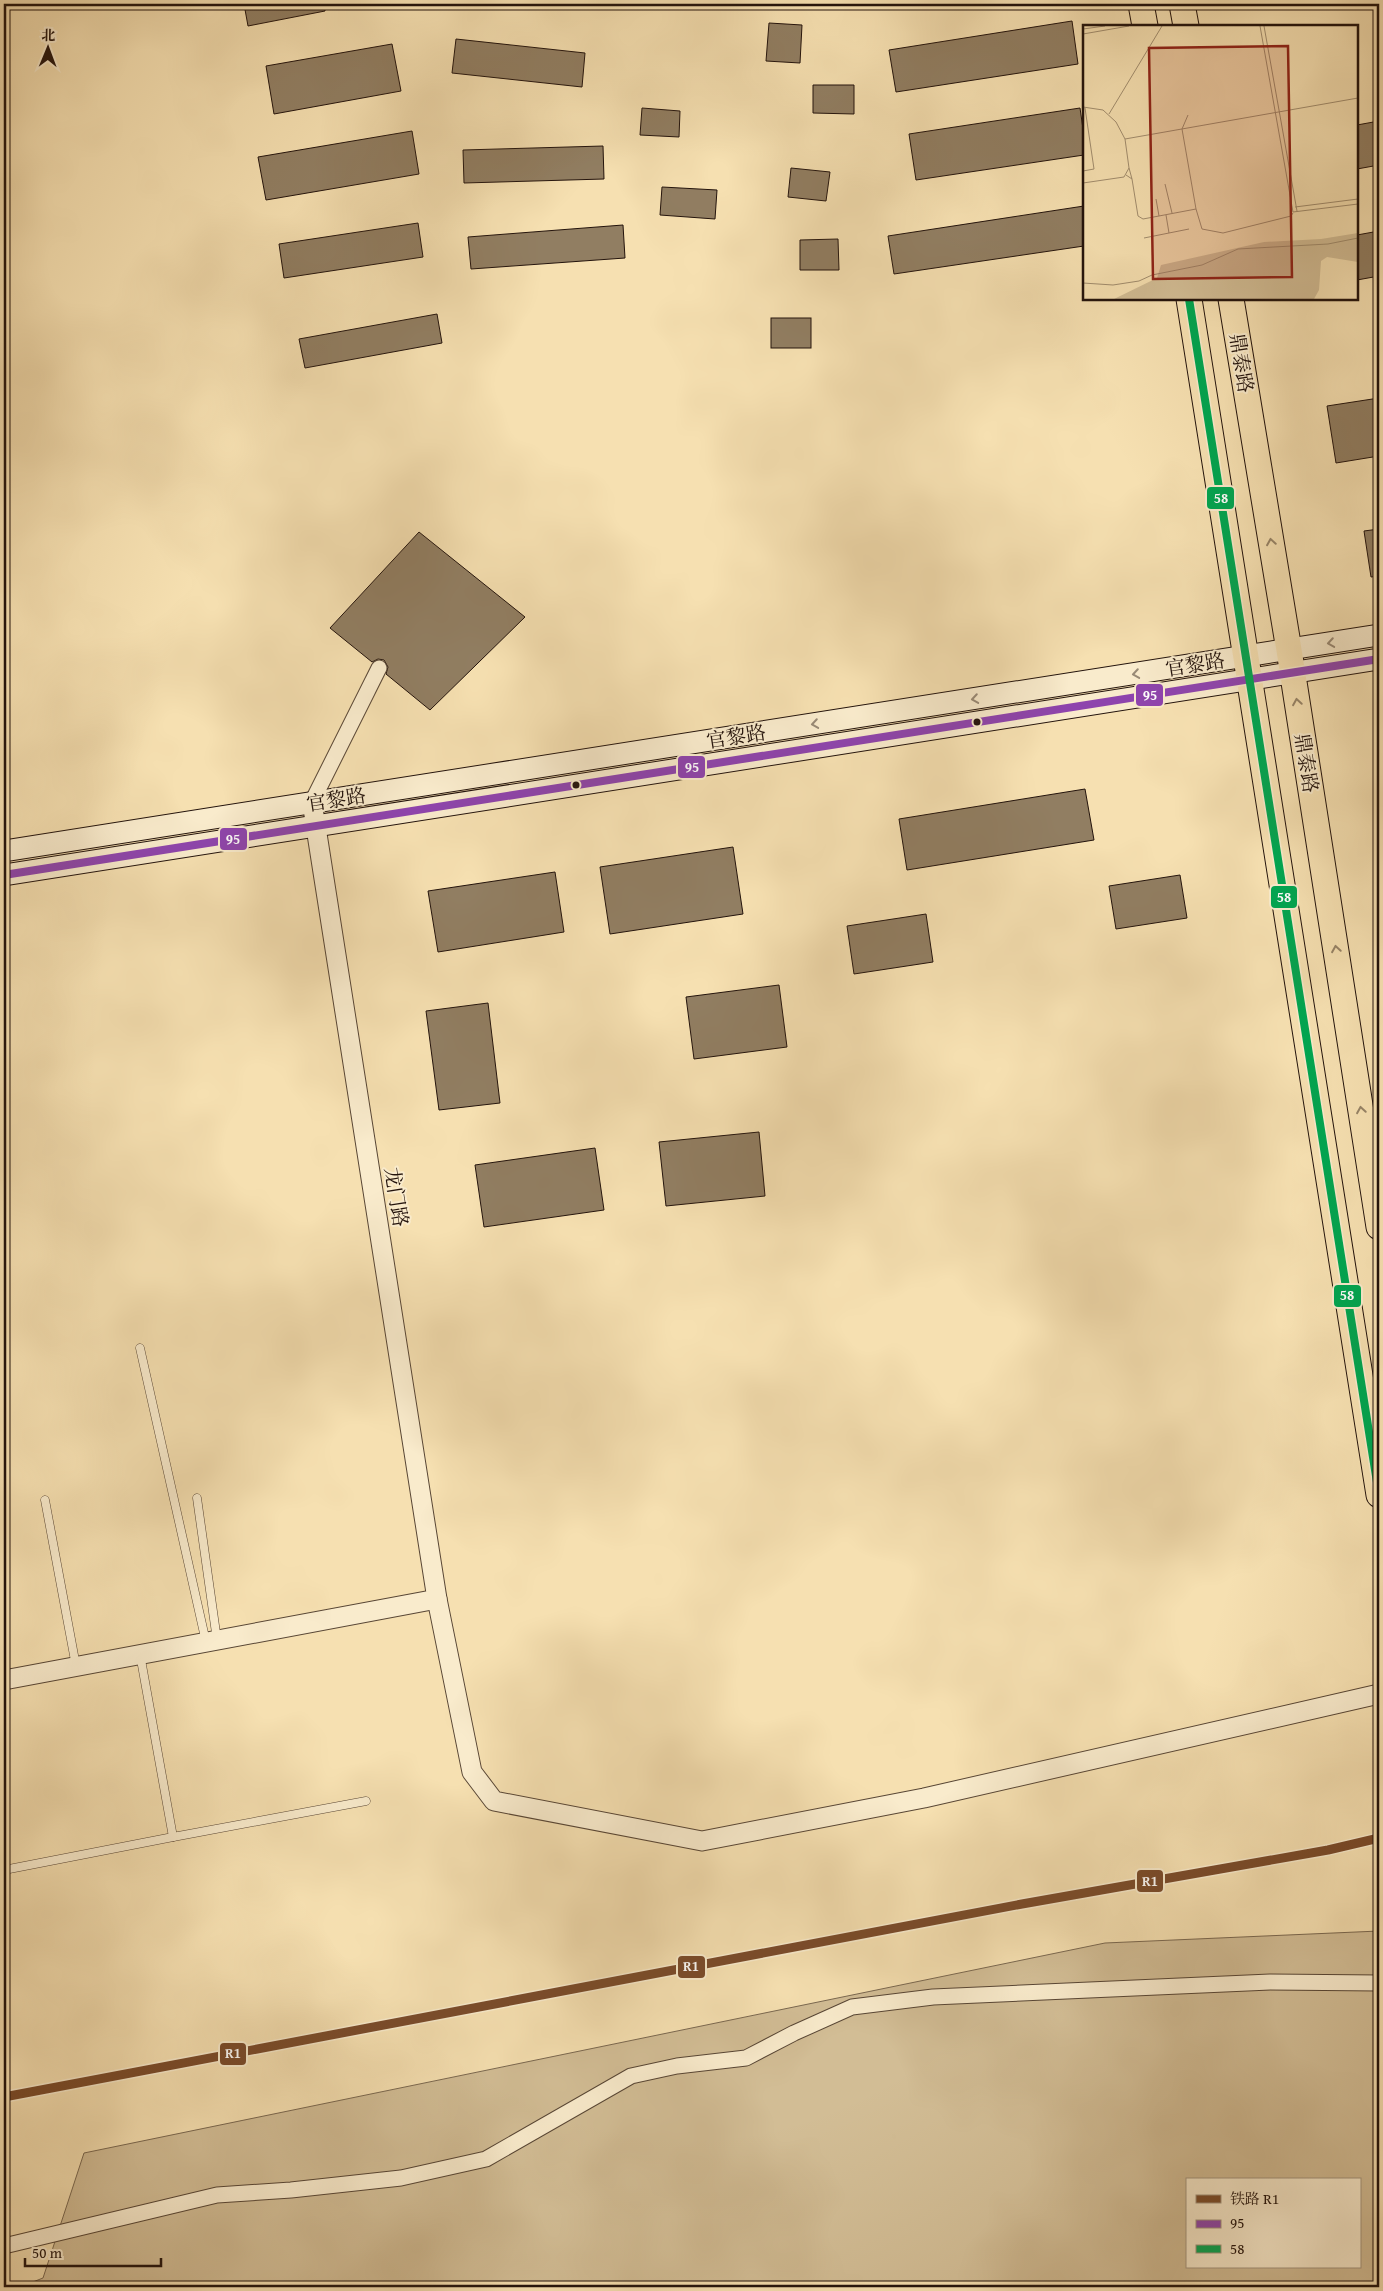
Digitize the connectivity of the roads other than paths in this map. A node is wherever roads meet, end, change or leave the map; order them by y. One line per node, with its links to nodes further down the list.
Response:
1 (1141, 4): 3 (highway)
2 (1182, 4): 4 (highway)
3 (1145, 25)
4 (1186, 25)
5 (1188, 300): 11 (highway)
6 (1231, 300): 9 (highway, 鼎泰路, one-way to 6)
7 (1379, 635): 9 (main road, 官黎路, one-way to 9)
8 (1379, 659): 9 (main road, 官黎路)
9 (1291, 661): 11 (main road, 官黎路); 16 (highway, 鼎泰路, one-way to 9)
10 (378, 668): 12 (street)
11 (1247, 668): 12 (main road, 官黎路, one-way to 12); 13 (main road, 官黎路); 18 (highway)
12 (312, 802): 13 (street, 龙门路); 14 (main road, 官黎路)
13 (316, 826): 15 (main road, 官黎路); 21 (street, 龙门路)
14 (4, 851)
15 (4, 875)
16 (1379, 1227)
17 (140, 1348): 22 (lane)
18 (1379, 1495)
19 (197, 1498): 22 (lane)
20 (45, 1500): 24 (lane)
21 (437, 1599): 22 (street); 26 (street, 龙门路)
22 (211, 1641): 23 (street)
23 (140, 1654): 24 (street); 28 (lane)
24 (76, 1666): 25 (street)
25 (4, 1680)
26 (1379, 1694)
27 (366, 1801): 28 (lane)
28 (173, 1837): 29 (lane)
29 (4, 1870)
30 (1379, 1983): 31 (street)
31 (4, 2246)

